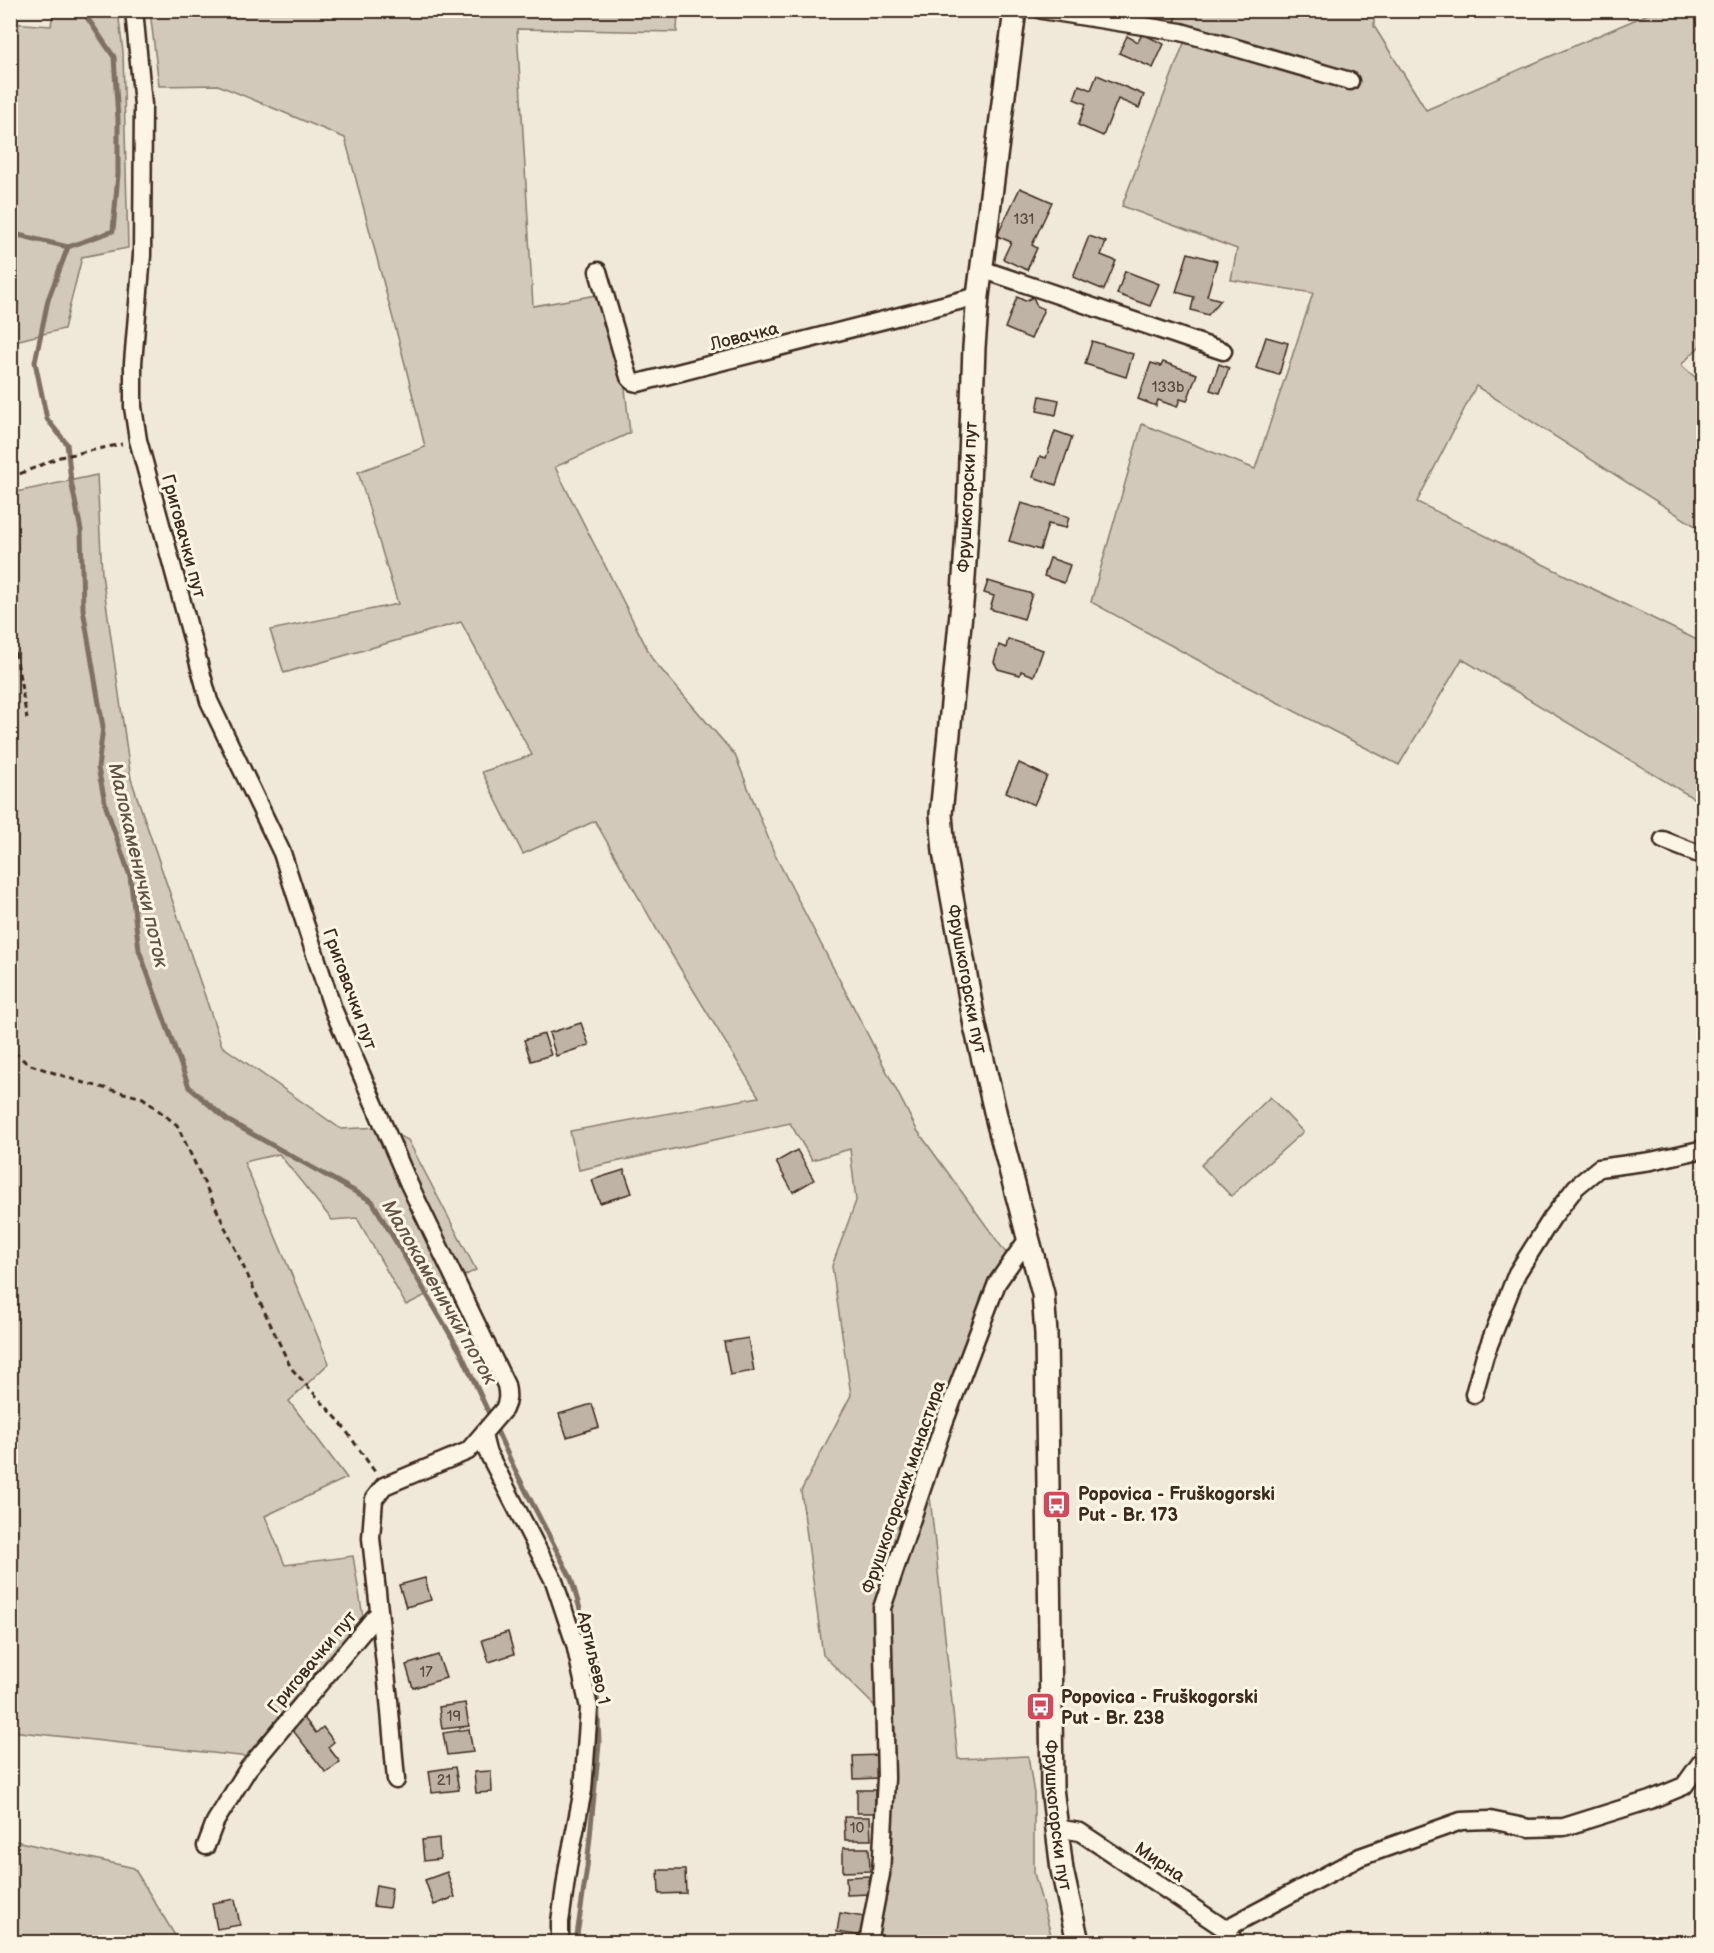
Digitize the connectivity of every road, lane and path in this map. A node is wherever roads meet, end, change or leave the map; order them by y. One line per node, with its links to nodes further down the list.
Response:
1 (134, 10): 9 (street, Григовачки пут)
2 (1015, 10): 5 (street, Фрушкогорски пут)
3 (1042, 10): 4 (street)
4 (1350, 81)
5 (981, 269): 7 (street, Фрушкогорски пут); 8 (street)
6 (598, 271): 7 (street, Ловачка)
7 (978, 296): 17 (street, Фрушкогорски пут)
8 (1223, 351)
9 (138, 440): 10 (path); 19 (street, Григовачки пут)
10 (10, 478)
11 (10, 621): 12 (path)
12 (27, 719)
13 (1663, 840): 14 (street)
14 (1704, 856)
15 (14, 1052): 20 (path)
16 (1704, 1149): 18 (street)
17 (1027, 1240): 24 (street, Фрушкогорски пут); 28 (street, Фрушкогорских манастира)
18 (1474, 1394)
19 (483, 1435): 20 (street, Григовачки пут); 27 (street, Артиљево 1)
20 (384, 1486): 21 (street, Григовачки пут)
21 (378, 1615): 23 (street); 25 (street, Григовачки пут)
22 (1704, 1758): 26 (street)
23 (396, 1780)
24 (1056, 1828): 26 (street, Мирна); 29 (street, Фрушкогорски пут)
25 (206, 1846)
26 (1225, 1929): 30 (street, Мирна)
27 (560, 1942)
28 (868, 1942)
29 (1078, 1942)
30 (1235, 1942)

